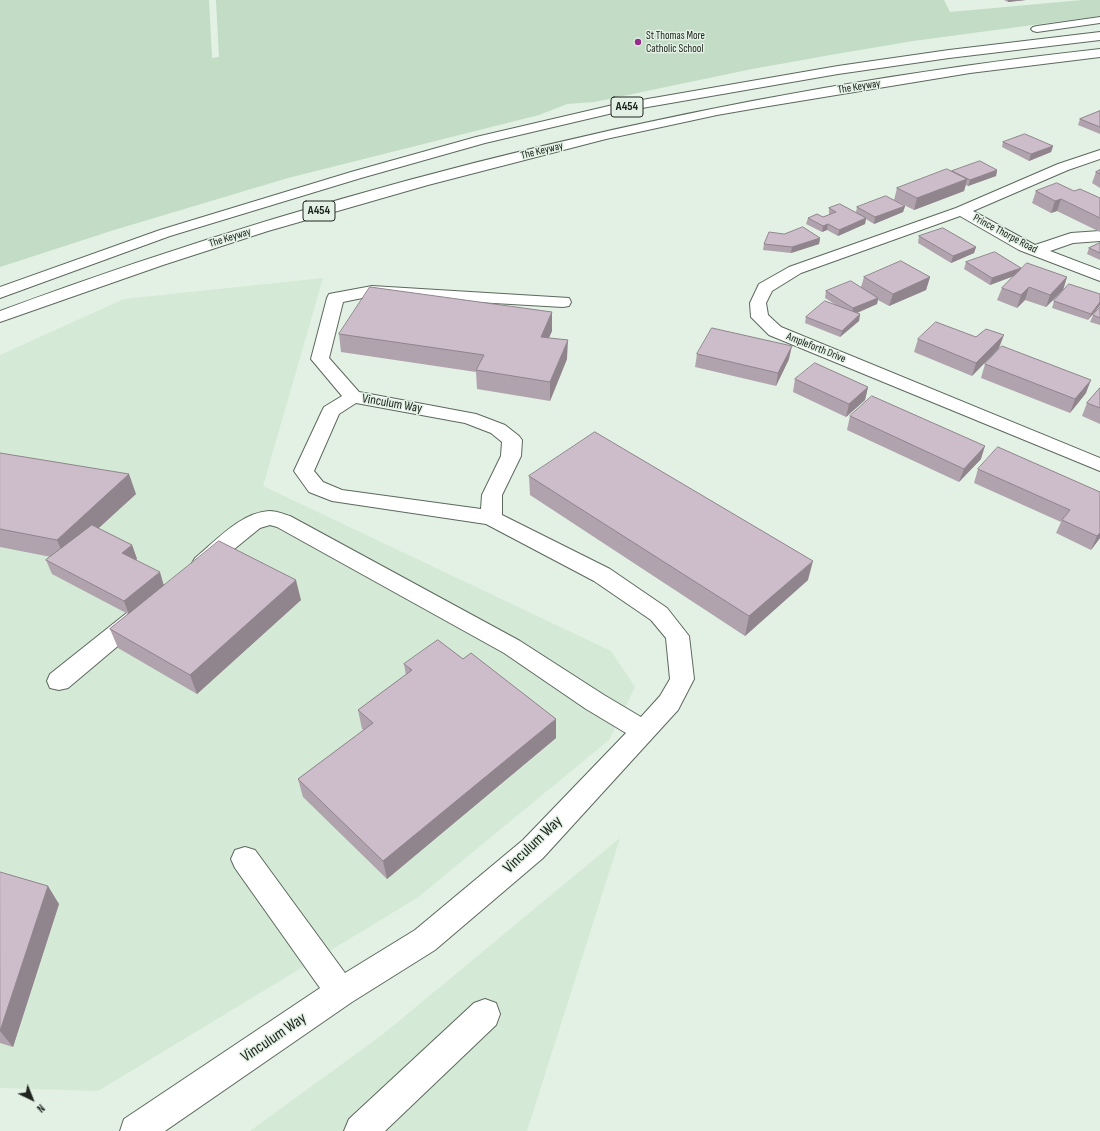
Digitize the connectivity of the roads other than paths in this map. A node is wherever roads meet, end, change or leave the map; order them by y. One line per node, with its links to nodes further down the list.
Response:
1 (1100, 20): 2 (main road)
2 (1024, 30)
3 (1100, 36): 7 (main road, The Keyway / A454)
4 (917, 46): 7 (main road)
5 (1100, 53): 8 (main road, The Keyway / A454)
6 (952, 84): 8 (main road)
7 (655, 101): 11 (main road, The Keyway / A454)
8 (645, 127): 18 (main road, The Keyway / A454)
9 (1100, 154): 10 (main road, Prince Thorpe Road)
10 (961, 211): 13 (main road, Prince Thorpe Road); 20 (main road, Ampleforth Drive)
11 (165, 233): 15 (main road); 16 (main road, The Keyway / A454)
12 (1100, 236): 13 (main road)
13 (1035, 251): 14 (main road, Prince Thorpe Road)
14 (1100, 276)
15 (0, 277)
16 (0, 293)
17 (563, 302): 19 (main road)
18 (0, 317)
19 (353, 398): 21 (main road, Vinculum Way); 21 (main road, Vinculum Way)
20 (1100, 465)
21 (491, 518): 25 (main road, Vinculum Way)
22 (188, 575): 25 (main road)
23 (151, 605): 24 (main road)
24 (59, 681)
25 (644, 731): 27 (main road, Vinculum Way)
26 (245, 860): 27 (main road)
27 (341, 992): 29 (main road, Vinculum Way)
28 (485, 1014): 30 (main road)
29 (136, 1131)
30 (361, 1131)

